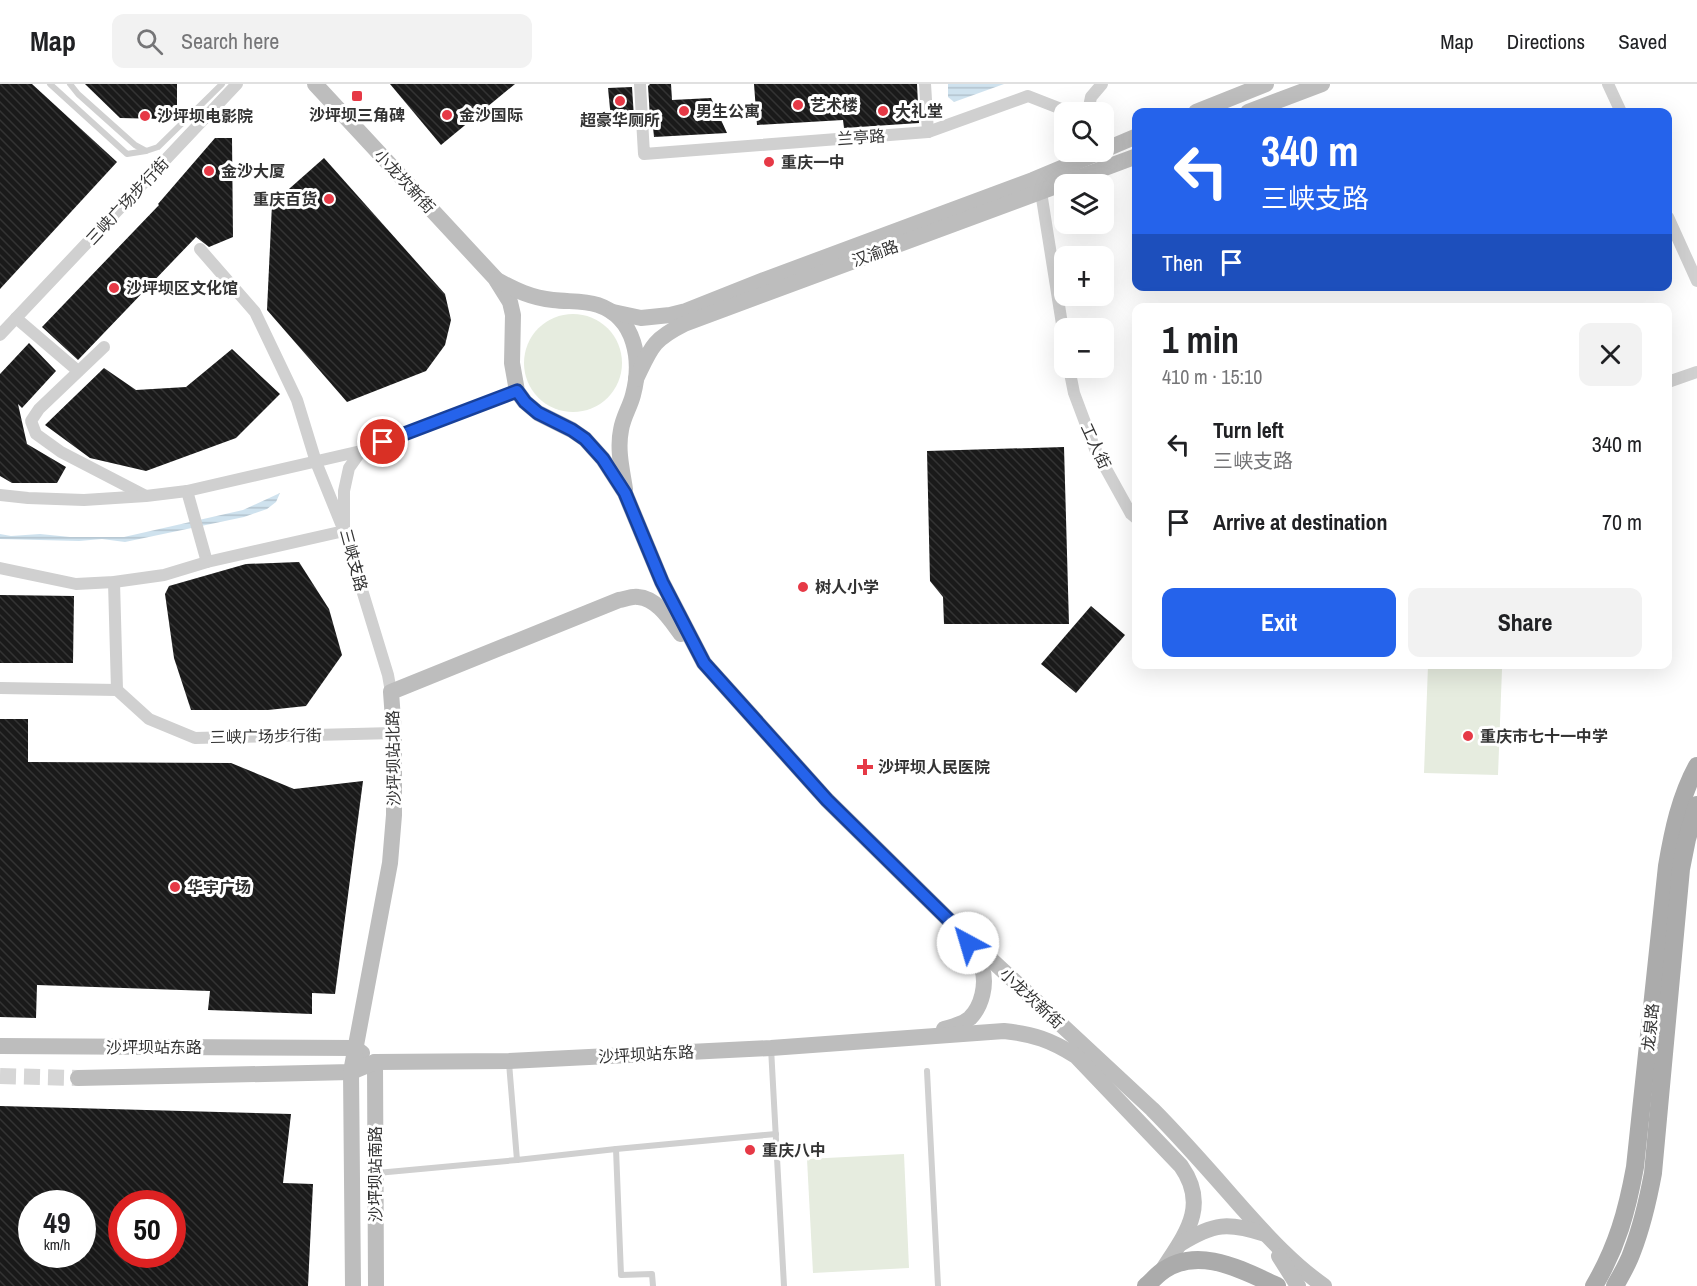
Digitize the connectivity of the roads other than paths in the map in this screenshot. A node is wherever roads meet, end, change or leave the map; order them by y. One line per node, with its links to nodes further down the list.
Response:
1 (50, 84): 20 (lane)
2 (70, 84): 20 (lane)
3 (222, 84): 20 (lane)
4 (237, 84): 29 (street, 三峡广场步行街)
5 (315, 84): 26 (main road, 小龙坎新街)
6 (640, 84): 17 (street, 兰亭路)
7 (925, 84): 17 (street)
8 (1102, 84): 12 (street)
9 (1266, 84): 14 (main road)
10 (1322, 84): 15 (main road)
11 (1608, 84): 16 (street)
12 (1090, 102)
13 (1054, 106): 17 (street, 兰亭路)
14 (1206, 108)
15 (1259, 108)
16 (1619, 108)
17 (928, 132)
18 (1132, 138): 19 (main road, 汉渝路)
19 (1114, 145)
20 (146, 151)
21 (1132, 158): 23 (main road, 汉渝路)
22 (1074, 162): 28 (main road, 汉渝路)
23 (1041, 192): 30 (street); 36 (main road, 汉渝路)
24 (1672, 226): 27 (street)
25 (200, 249): 40 (street)
26 (495, 278): 28 (main road, 小龙坎新街); 38 (main road, 小龙坎新街)
27 (1697, 281)
28 (613, 312): 36 (main road, 小龙坎新街)
29 (16, 318): 31 (street, 三峡广场步行街); 33 (street)
30 (1061, 318)
31 (0, 335)
32 (104, 347): 33 (street)
33 (78, 371): 44 (street)
34 (1697, 372): 37 (street)
35 (1071, 378): 45 (street, 工人街)
36 (636, 379): 42 (main road, 小龙坎新街)
37 (1672, 381)
38 (517, 391): 39 (street); 42 (main road, 小龙坎新街)
39 (361, 451): 40 (street); 46 (street, 三峡支路)
40 (316, 462): 41 (street); 46 (street)
41 (187, 491): 44 (street); 47 (street)
42 (625, 493): 50 (main road, 小龙坎新街)
43 (0, 495): 44 (street)
44 (146, 496)
45 (1132, 515)
46 (344, 531): 47 (street); 53 (street, 三峡支路)
47 (207, 562): 49 (street)
48 (0, 568): 49 (street)
49 (114, 582): 52 (street)
50 (704, 663): 53 (main road, 沙坪坝站北路); 57 (main road, 小龙坎新街)
51 (0, 688): 52 (street)
52 (117, 690): 54 (street, 三峡广场步行街)
53 (391, 692): 54 (main road, 沙坪坝站北路)
54 (394, 733): 60 (main road, 沙坪坝站北路)
55 (1694, 770): 83 (main road, 龙泉路)
56 (1697, 805): 84 (main road, 龙泉路)
57 (957, 928): 58 (main road); 71 (main road, 小龙坎新街)
58 (917, 1037): 61 (main road, 沙坪坝站东路); 72 (main road, 小龙坎新街)
59 (0, 1046): 60 (main road, 沙坪坝站东路)
60 (355, 1048): 63 (main road); 65 (main road, 沙坪坝站北路)
61 (771, 1048): 62 (main road, 沙坪坝站东路); 67 (lane)
62 (509, 1061): 63 (main road, 沙坪坝站东路); 69 (lane)
63 (375, 1062): 65 (main road, 沙坪坝站东路); 70 (main road, 沙坪坝站南路)
64 (927, 1071): 78 (lane)
65 (351, 1072): 66 (main road, 沙坪坝站东路); 74 (main road, 沙坪坝站南路)
66 (78, 1078)
67 (776, 1134): 68 (lane); 77 (lane)
68 (616, 1149): 69 (lane); 76 (lane)
69 (517, 1160): 70 (lane)
70 (375, 1174): 75 (main road, 沙坪坝站南路)
71 (1265, 1234): 72 (main road); 81 (main road); 82 (main road)
72 (1179, 1244): 73 (main road, 小龙坎新街)
73 (1162, 1271): 79 (main road); 80 (main road)
74 (353, 1286)
75 (376, 1286)
76 (654, 1286)
77 (784, 1286)
78 (938, 1286)
79 (1146, 1286)
80 (1277, 1286)
81 (1298, 1286)
82 (1324, 1286)
83 (1594, 1286)
84 (1615, 1286)

